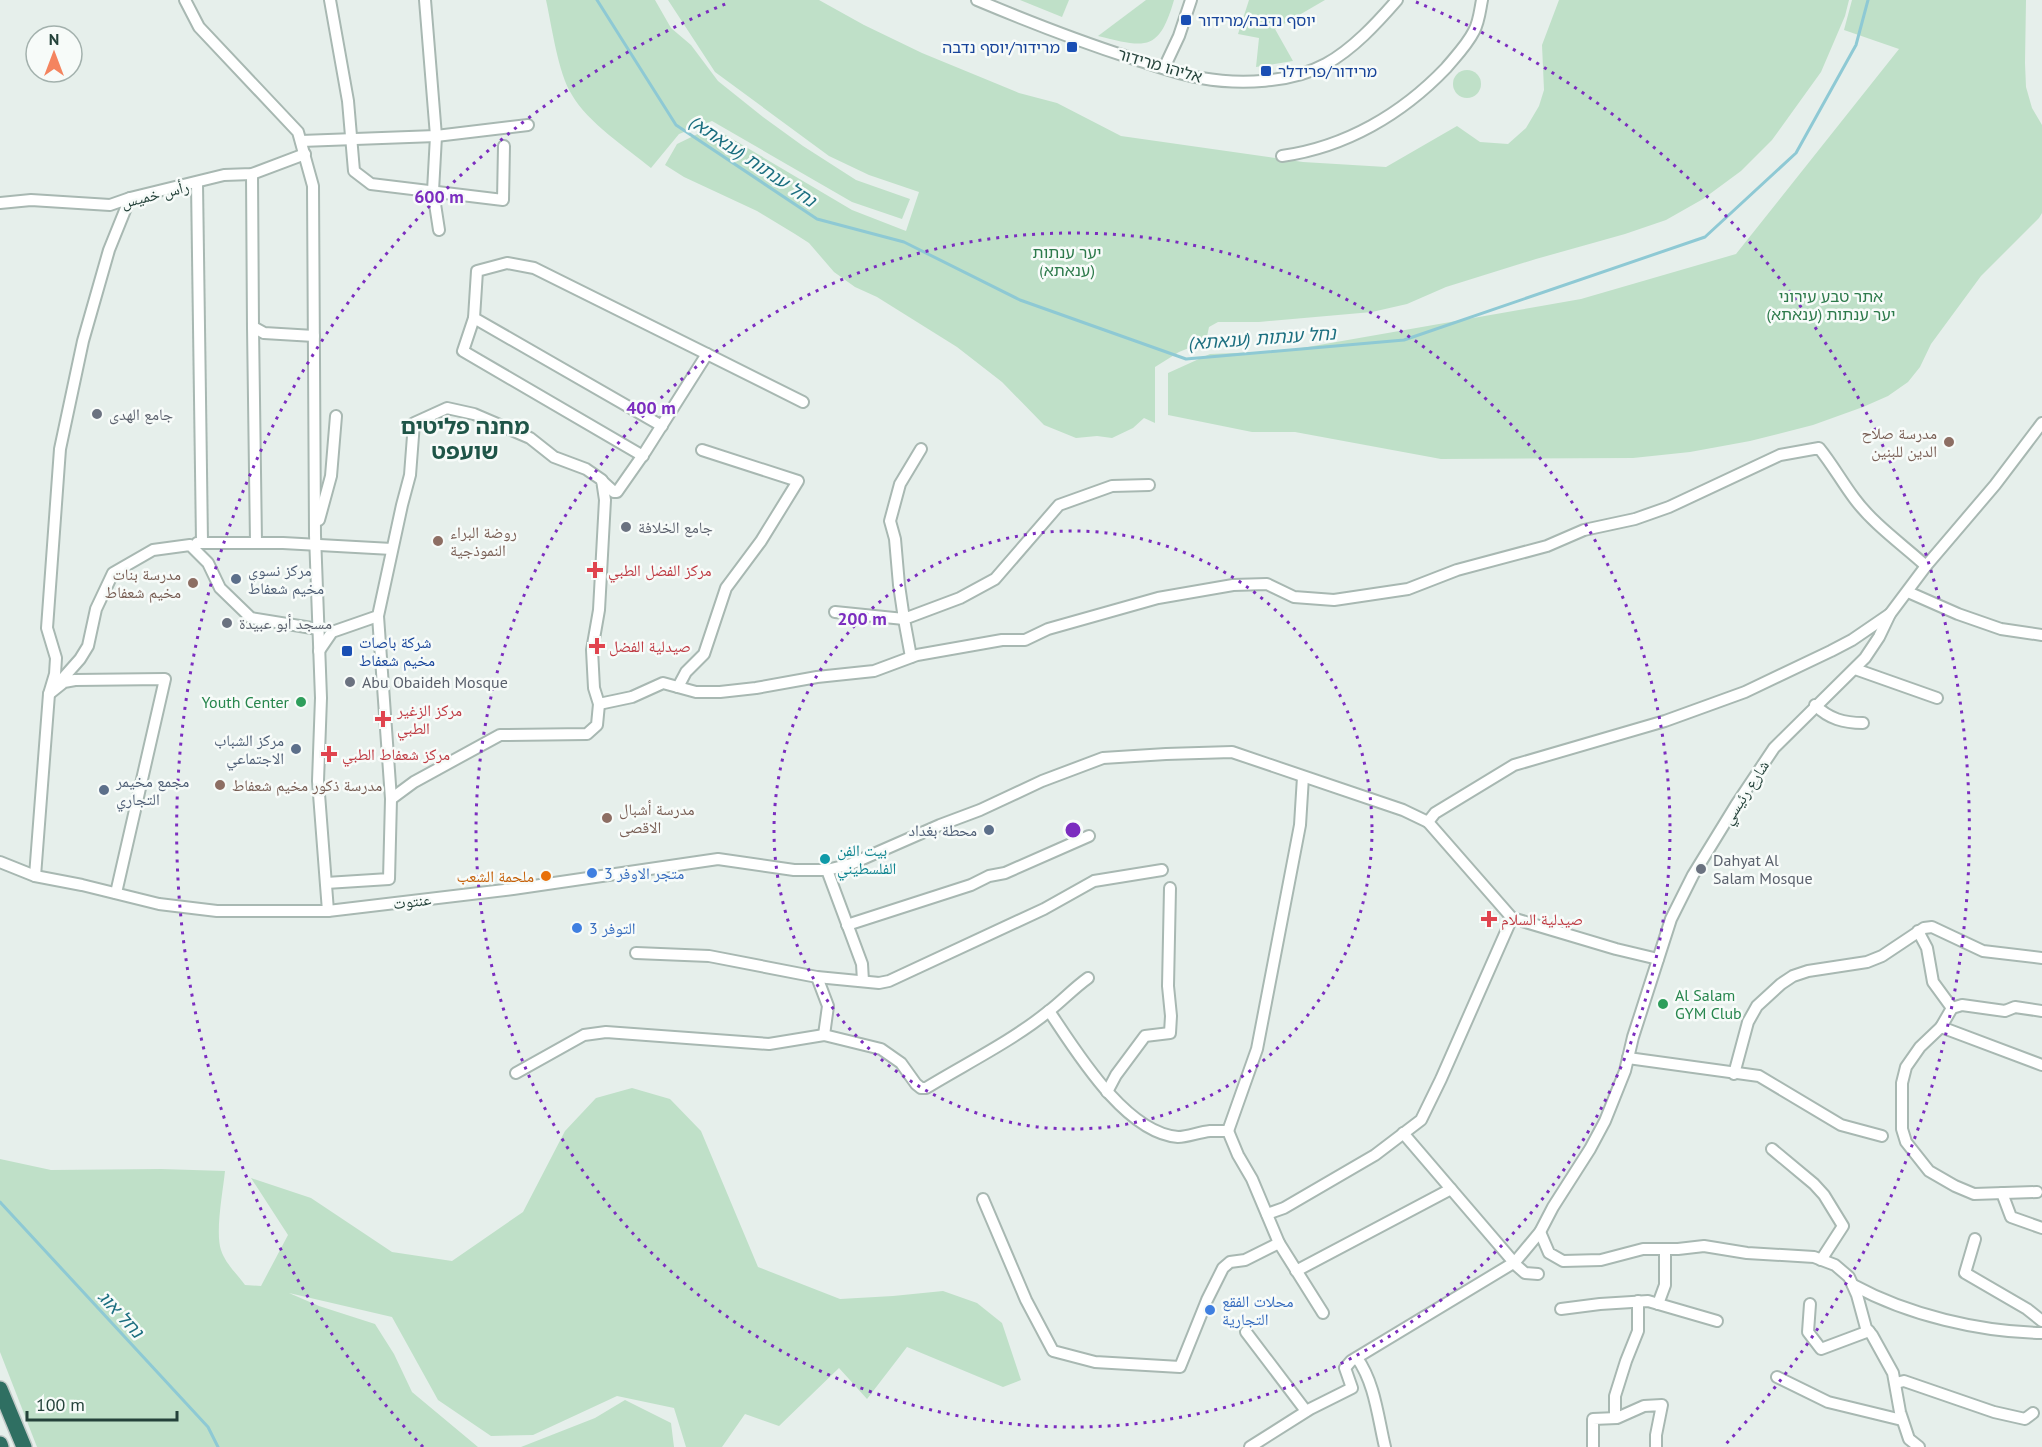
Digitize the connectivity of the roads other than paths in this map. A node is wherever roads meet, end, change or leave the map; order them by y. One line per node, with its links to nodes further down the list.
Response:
1 (185, 0): 12 (street)
2 (330, 0): 11 (street)
3 (425, 0): 10 (street)
4 (977, 0): 8 (street, אליהו מרידור)
5 (1191, 0): 8 (street)
6 (1397, 0): 8 (street, אליהו מרידור)
7 (1482, 0): 15 (street)
8 (1164, 69)
9 (528, 125): 10 (street)
10 (436, 136): 11 (street); 18 (street)
11 (352, 140): 12 (street); 18 (street)
12 (301, 141): 14 (street)
13 (504, 146): 18 (street)
14 (305, 154): 16 (street, رأس خميس); 24 (street)
15 (1282, 156)
16 (252, 174): 17 (street, رأس خميس); 23 (street)
17 (197, 183): 19 (street, رأس خميس); 36 (street)
18 (433, 191): 21 (street)
19 (130, 198): 20 (street, رأس خميس); 54 (street)
20 (0, 202)
21 (439, 230)
22 (474, 318): 25 (street); 29 (street); 32 (street)
23 (254, 327): 24 (street); 37 (street)
24 (314, 336): 35 (street)
25 (707, 354): 26 (street); 29 (street)
26 (803, 402)
27 (336, 416): 35 (street)
28 (2042, 423): 40 (street, شارع رئيسي)
29 (662, 426): 32 (street)
30 (921, 449): 45 (street)
31 (702, 450): 53 (street)
32 (643, 456): 33 (street)
33 (602, 480): 39 (street); 56 (street)
34 (1149, 485): 45 (street)
35 (316, 540): 37 (street); 39 (street); 46 (street)
36 (202, 542): 37 (street); 38 (street)
37 (256, 543)
38 (190, 545): 46 (street); 54 (street)
39 (392, 549): 44 (street)
40 (1926, 566): 41 (street, شارع رئيسي); 50 (street)
41 (1908, 592): 43 (street, شارع رئيسي); 47 (street)
42 (835, 612): 45 (street)
43 (1890, 614): 48 (street); 51 (street, شارع رئيسي)
44 (378, 616): 49 (street); 60 (street)
45 (904, 619): 50 (street)
46 (318, 628): 49 (street)
47 (2042, 635)
48 (1852, 640): 51 (street); 61 (street)
49 (319, 651): 67 (street)
50 (911, 657): 53 (street)
51 (1865, 658): 52 (street, شارع رئيسي)
52 (1855, 669): 55 (street); 57 (street, شارع رئيسي)
53 (678, 687): 56 (street)
54 (49, 694): 66 (street); 69 (street)
55 (1937, 698)
56 (599, 704): 60 (street)
57 (1815, 705): 58 (street); 76 (street, شارع رئيسي)
58 (1863, 723)
59 (1303, 777): 61 (street, عنتوت); 64 (street, عنتوت); 90 (street)
60 (391, 799): 67 (street)
61 (1428, 822): 71 (street)
62 (1089, 836): 72 (street)
63 (0, 862): 66 (street, عنتوت)
64 (827, 870): 70 (street, عنتوت); 72 (street)
65 (1162, 870): 79 (street)
66 (35, 876): 69 (street, عنتوت)
67 (326, 883): 70 (street)
68 (1170, 888): 89 (street)
69 (116, 893): 70 (street, عنتوت)
70 (328, 911)
71 (1512, 918): 76 (street); 91 (street)
72 (847, 925): 79 (street)
73 (1918, 931): 75 (street); 80 (street); 88 (street)
74 (636, 953): 77 (street)
75 (2042, 958)
76 (1658, 959): 85 (street, شارع رئيسي)
77 (817, 977): 79 (street); 84 (street)
78 (1089, 978): 81 (street)
79 (863, 981)
80 (1952, 1008): 82 (street); 83 (street)
81 (1049, 1011): 84 (street); 89 (street)
82 (2042, 1011)
83 (1941, 1027): 86 (street); 96 (street)
84 (824, 1035): 87 (street)
85 (1628, 1058): 88 (street); 100 (street, شارع رئيسي)
86 (2042, 1065)
87 (516, 1073)
88 (1734, 1074): 92 (street)
89 (1107, 1092): 90 (street)
90 (1228, 1131): 98 (street)
91 (1403, 1133): 94 (street); 98 (street)
92 (1882, 1136)
93 (1772, 1149): 104 (street)
94 (1451, 1189): 105 (street); 106 (street)
95 (2037, 1192): 96 (street)
96 (2002, 1193): 99 (street)
97 (983, 1199): 102 (street)
98 (1267, 1214): 102 (street)
99 (2042, 1228)
100 (1540, 1233): 103 (street); 105 (street, شارع رئيسي)
101 (1975, 1239): 115 (street)
102 (1279, 1243): 106 (street)
103 (1665, 1249): 104 (street); 110 (street)
104 (1821, 1260): 108 (street)
105 (1515, 1262): 107 (street); 119 (street, شارع رئيسي)
106 (1296, 1271): 113 (street)
107 (1538, 1274)
108 (1853, 1285): 116 (street); 118 (street)
109 (1638, 1301): 110 (street); 112 (street); 125 (street)
110 (1658, 1304): 114 (street)
111 (1810, 1304): 116 (street)
112 (1561, 1310)
113 (1323, 1313)
114 (1717, 1321)
115 (2042, 1321)
116 (1869, 1331): 121 (street)
117 (1246, 1332): 123 (street)
118 (2042, 1333)
119 (1357, 1358): 123 (street); 129 (street)
120 (1777, 1377): 126 (street)
121 (1896, 1383): 124 (street); 126 (street)
122 (0, 1389): 127 (highway)
123 (1306, 1411): 128 (street)
124 (2033, 1413)
125 (1615, 1418): 130 (street); 131 (street)
126 (1902, 1420): 132 (street)
127 (24, 1447)
128 (1250, 1447)
129 (1384, 1447)
130 (1593, 1447)
131 (1656, 1447)
132 (1917, 1447)

